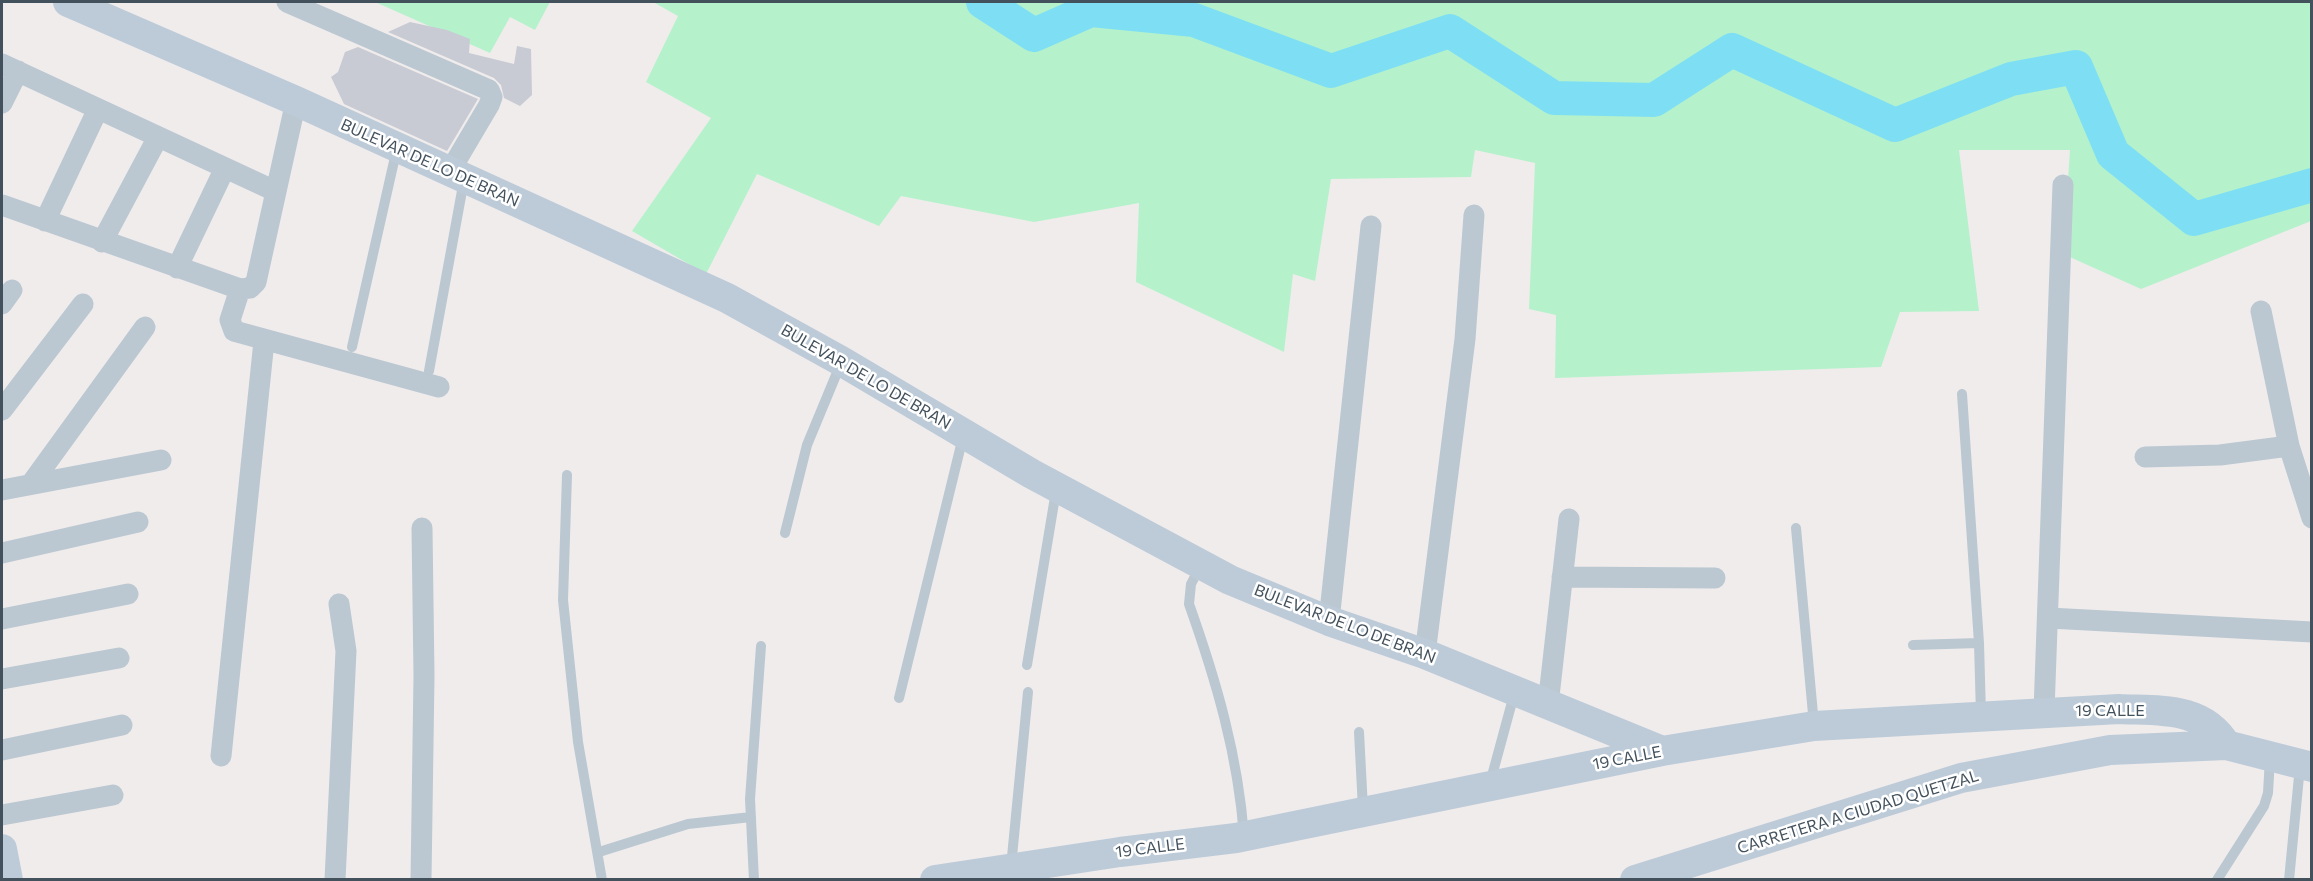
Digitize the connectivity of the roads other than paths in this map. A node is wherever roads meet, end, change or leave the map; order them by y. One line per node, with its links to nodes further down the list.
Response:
1 (68, 2): 4 (street, BULEVAR DE LO DE BRAN)
2 (287, 2): 10 (street)
3 (10, 68): 5 (street); 6 (street)
4 (296, 101): 8 (street, BULEVAR DE LO DE BRAN); 12 (street)
5 (2, 103)
6 (98, 109): 7 (street); 15 (street)
7 (158, 137): 9 (street); 17 (street)
8 (397, 147): 10 (street, BULEVAR DE LO DE BRAN); 24 (lane)
9 (225, 168): 12 (street); 18 (street)
10 (457, 175): 25 (street, BULEVAR DE LO DE BRAN); 26 (lane)
11 (2063, 185): 49 (street)
12 (275, 191): 19 (street)
13 (2, 205): 15 (street)
14 (1474, 215): 56 (street)
15 (45, 221): 17 (street)
16 (1371, 226): 51 (street)
17 (102, 242): 18 (street)
18 (177, 268): 19 (street)
19 (240, 289): 23 (street)
20 (83, 304): 28 (street)
21 (2261, 310): 30 (street)
22 (145, 327): 34 (street)
23 (264, 341): 26 (street); 73 (street)
24 (352, 347)
25 (842, 361): 29 (street, BULEVAR DE LO DE BRAN); 42 (lane)
26 (434, 379)
27 (1962, 394): 53 (lane)
28 (2, 410)
29 (964, 434): 35 (street, BULEVAR DE LO DE BRAN); 62 (lane)
30 (2289, 446): 31 (street); 37 (street)
31 (2145, 457)
32 (160, 460): 34 (street)
33 (567, 475): 81 (lane)
34 (31, 484): 36 (street)
35 (1057, 488): 44 (street, BULEVAR DE LO DE BRAN); 58 (lane)
36 (2, 490)
37 (2312, 518)
38 (1569, 519): 45 (street)
39 (138, 522): 43 (street)
40 (422, 528): 84 (street)
41 (1796, 528): 67 (lane)
42 (785, 533)
43 (2, 553)
44 (1202, 564): 51 (street, BULEVAR DE LO DE BRAN); 80 (lane)
45 (1562, 577): 46 (street); 63 (street)
46 (1715, 578)
47 (128, 594): 50 (street)
48 (339, 604): 83 (street)
49 (2049, 618): 52 (street); 64 (street)
50 (2, 619)
51 (1329, 621): 56 (street, BULEVAR DE LO DE BRAN)
52 (2312, 632)
53 (1978, 643): 54 (lane); 65 (lane)
54 (1913, 645)
55 (761, 646): 79 (lane)
56 (1425, 654): 60 (street, BULEVAR DE LO DE BRAN)
57 (119, 658): 59 (street)
58 (1027, 665)
59 (2, 679)
60 (1515, 691): 63 (street, BULEVAR DE LO DE BRAN); 75 (lane)
61 (1028, 692): 82 (lane)
62 (899, 699)
63 (1548, 705): 71 (street, BULEVAR DE LO DE BRAN)
64 (2044, 711): 65 (street, 19 CALLE); 69 (street, 19 CALLE)
65 (1981, 716): 67 (street, 19 CALLE)
66 (122, 725): 70 (street)
67 (1814, 726): 71 (street, 19 CALLE)
68 (1359, 732): 77 (lane)
69 (2226, 745): 72 (street); 88 (street, CARRETERA A CIUDAD QUETZAL)
70 (2, 750)
71 (1662, 751): 75 (street, 19 CALLE)
72 (2270, 755): 74 (street); 89 (lane)
73 (221, 756)
74 (2306, 766): 90 (lane)
75 (1489, 787): 77 (street, 19 CALLE)
76 (113, 795): 78 (street)
77 (1363, 812): 80 (street, 19 CALLE)
78 (2, 815)
79 (751, 817): 81 (lane); 86 (lane)
80 (1244, 836): 82 (street, 19 CALLE)
81 (599, 852): 85 (lane)
82 (1011, 868): 87 (street, 19 CALLE)
83 (335, 879)
84 (420, 879)
85 (602, 879)
86 (754, 879)
87 (935, 879)
88 (1635, 879)
89 (2217, 879)
90 (2289, 879)

